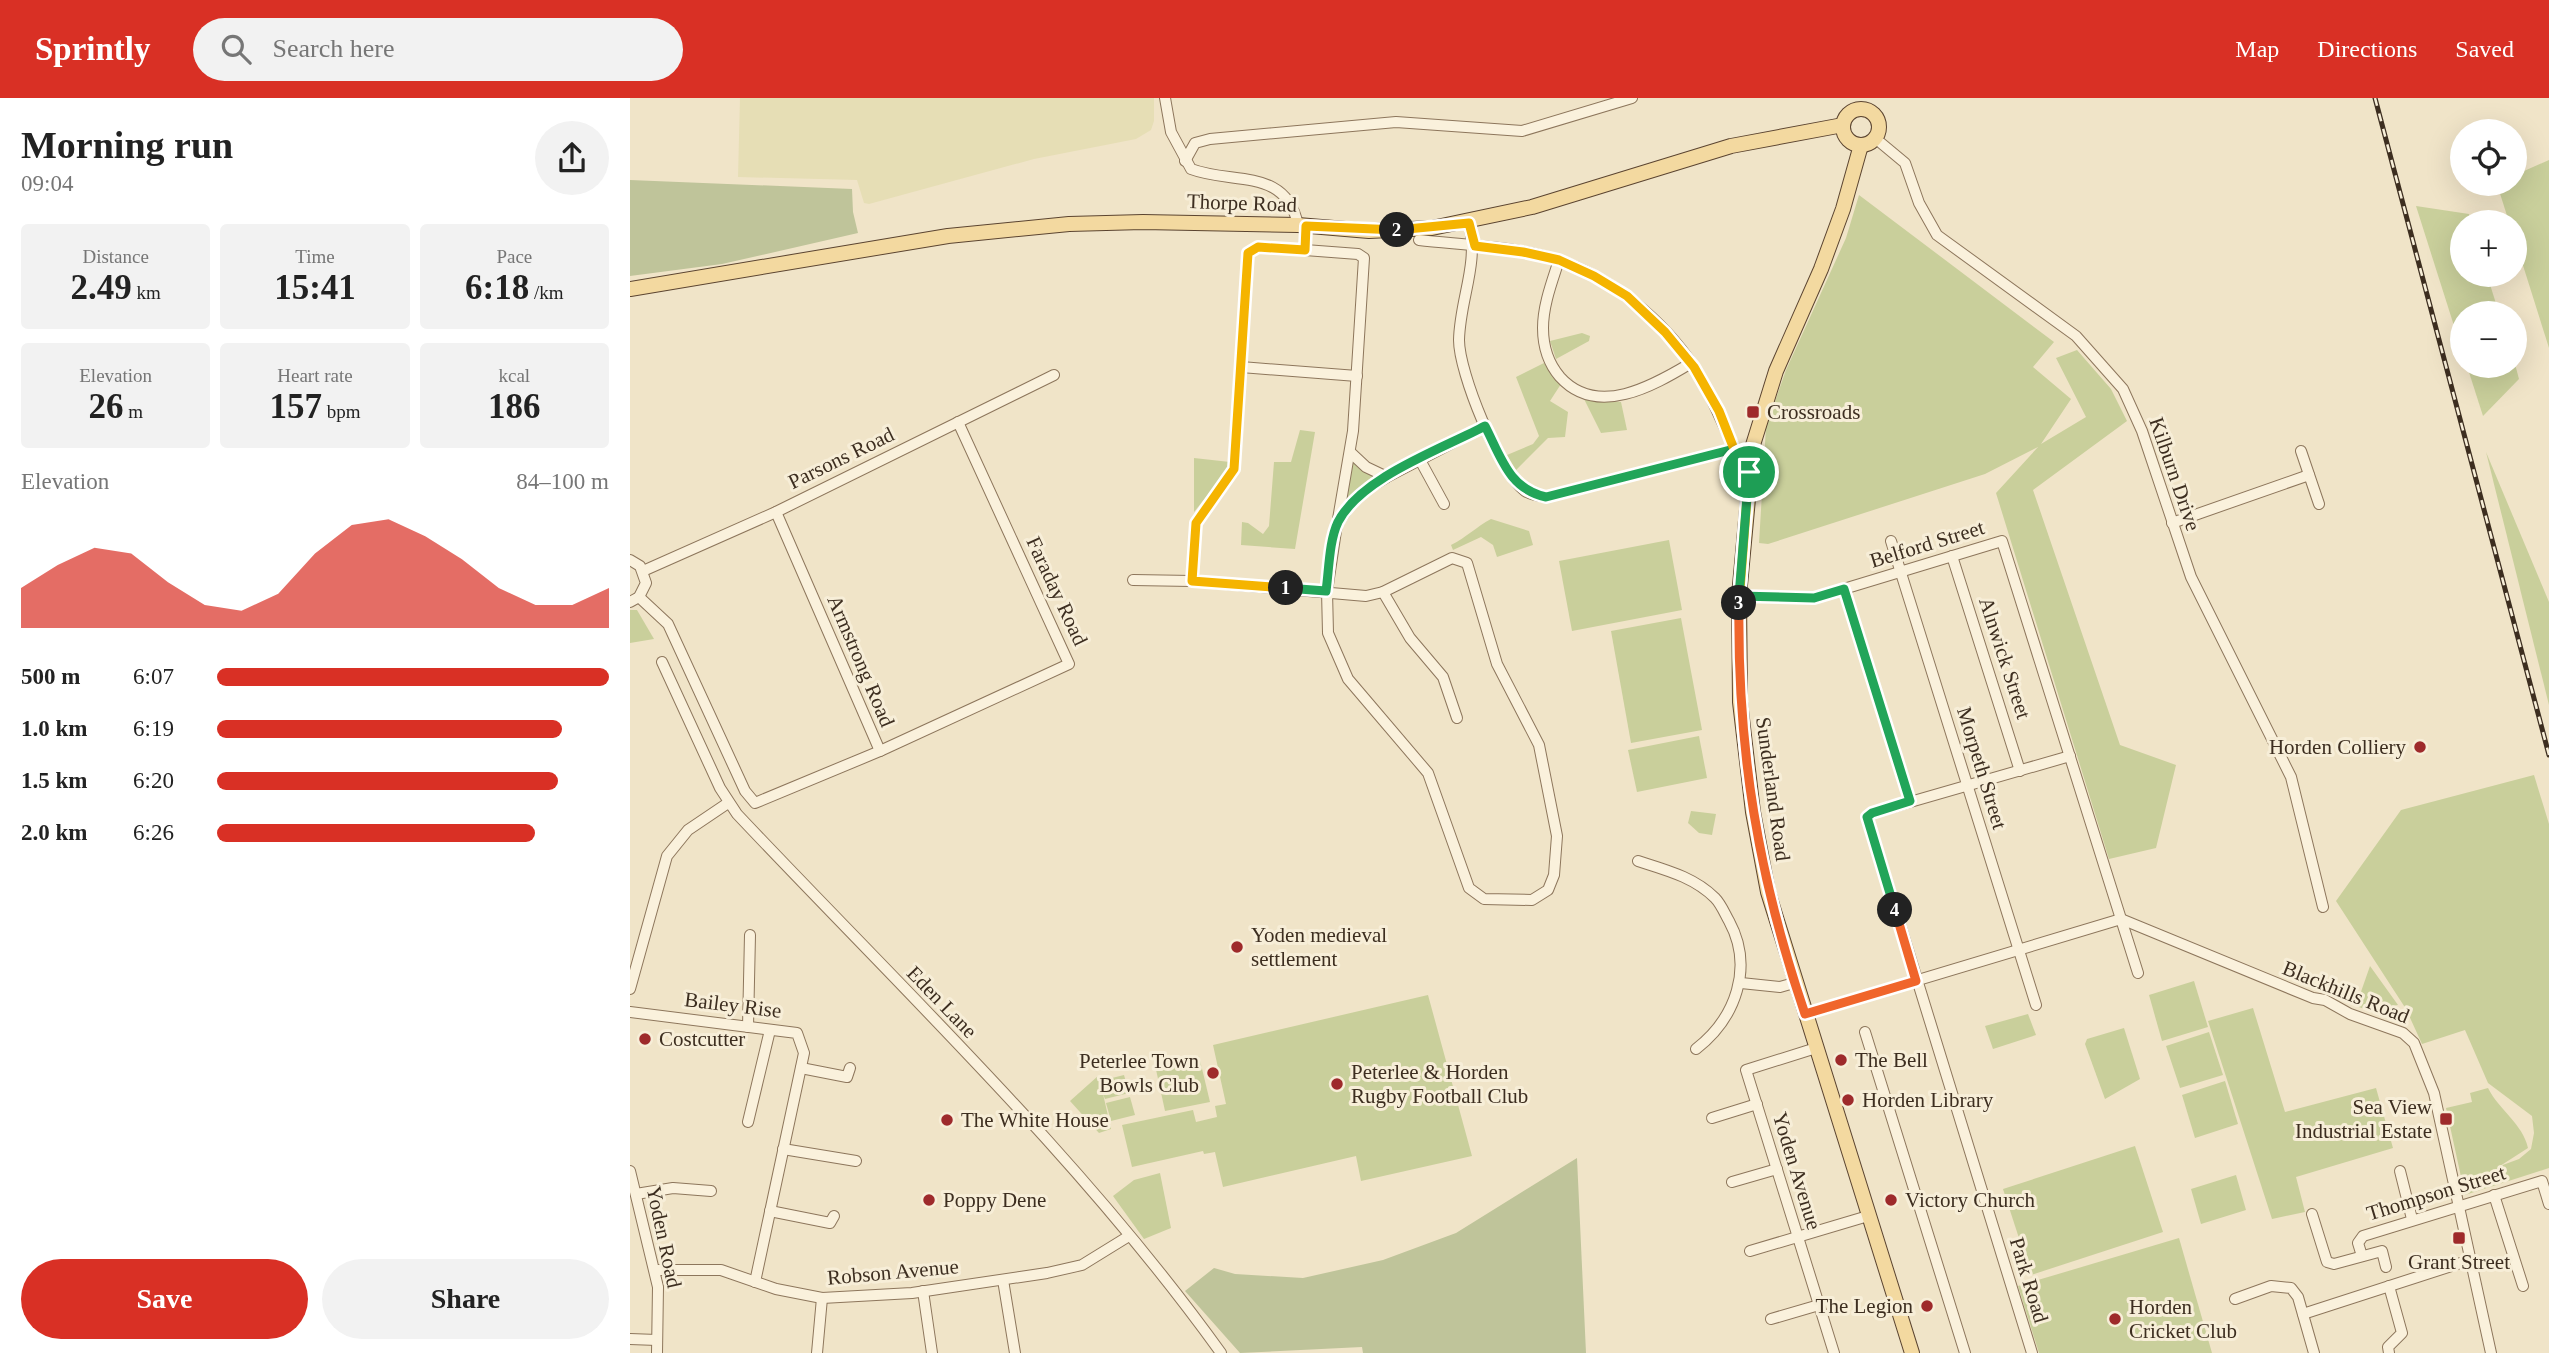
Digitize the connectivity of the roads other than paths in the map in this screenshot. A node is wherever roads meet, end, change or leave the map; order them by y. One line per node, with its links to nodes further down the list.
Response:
1 (1166, 98): 8 (street)
2 (1632, 98): 8 (street)
3 (1876, 98): 4 (main road)
4 (1872, 113): 5 (main road); 6 (main road)
5 (1843, 125): 7 (main road); 9 (main road, Thorpe Road)
6 (1875, 138): 7 (main road); 32 (street, Kilburn Drive)
7 (1861, 145): 26 (main road, Sunderland Road)
8 (1185, 161): 10 (street)
9 (1469, 223): 10 (main road, Thorpe Road); 12 (street)
10 (1302, 225): 13 (street); 15 (main road, Thorpe Road)
11 (1419, 240): 12 (street)
12 (1475, 246): 14 (street); 21 (street)
13 (1305, 250): 17 (street); 19 (street)
14 (1559, 260): 16 (street); 16 (street)
15 (630, 289)
16 (1691, 363): 22 (street)
17 (1241, 367): 19 (street); 40 (street)
18 (1054, 374): 20 (street, Parsons Road)
19 (1357, 376): 24 (street)
20 (958, 422): 31 (street, Parsons Road); 48 (street, Faraday Road)
21 (1485, 426): 22 (street); 25 (street)
22 (1734, 449): 26 (street)
23 (2301, 451): 27 (street)
24 (1350, 452): 28 (street); 33 (street)
25 (1420, 460): 28 (street); 30 (street)
26 (1749, 472): 44 (main road, Sunderland Road)
27 (2309, 475): 29 (street); 32 (street)
28 (1387, 477): 33 (street)
29 (2319, 503)
30 (1444, 504)
31 (776, 512): 37 (street, Parsons Road); 48 (street, Armstrong Road)
32 (2172, 523): 55 (street, Kilburn Drive)
33 (1337, 524): 42 (street)
34 (1891, 541): 38 (street, Morpeth Street)
35 (1952, 556): 38 (street, Belford Street); 49 (street, Belford Street); 50 (street, Alnwick Street)
36 (630, 560): 37 (street)
37 (643, 571): 45 (street, Armstrong Road)
38 (1900, 572): 41 (street, Belford Street); 51 (street, Morpeth Street)
39 (1133, 580): 40 (street)
40 (1192, 581): 42 (street)
41 (1844, 589): 44 (street, Belford Street); 52 (street)
42 (1326, 591): 43 (street); 43 (street)
43 (1383, 592): 47 (street)
44 (1739, 596): 62 (main road, Sunderland Road)
45 (634, 599): 48 (street, Armstrong Road)
46 (662, 662): 53 (street, Eden Lane)
47 (1457, 718)
48 (880, 751)
49 (2070, 756): 50 (street); 56 (street)
50 (2020, 771): 51 (street)
51 (1968, 787): 52 (street); 58 (street, Morpeth Street)
52 (1910, 801): 60 (street, Park Road)
53 (729, 803): 63 (street); 93 (street, Eden Lane)
54 (1638, 861): 61 (street)
55 (2323, 907)
56 (2121, 919): 58 (street); 59 (street); 87 (street, Blackhills Road)
57 (750, 935): 67 (street)
58 (2018, 950): 60 (street); 64 (street, Morpeth Street)
59 (2138, 973)
60 (1916, 981): 66 (street); 120 (street, Park Road)
61 (1741, 983): 62 (street); 71 (street)
62 (1794, 983): 66 (main road, Sunderland Road)
63 (630, 989)
64 (2036, 1005)
65 (630, 1012): 67 (street, Bailey Rise)
66 (1805, 1014): 70 (main road, Sunderland Road)
67 (748, 1027): 68 (street, Bailey Rise)
68 (770, 1030): 72 (street, Bailey Rise); 76 (street)
69 (1866, 1032): 119 (street)
70 (1815, 1048): 74 (street, Yoden Avenue); 91 (main road, Sunderland Road)
71 (1696, 1049)
72 (801, 1068): 73 (street); 77 (street, Bailey Rise)
73 (850, 1068)
74 (1757, 1104): 75 (street); 79 (street, Yoden Avenue)
75 (1712, 1118)
76 (748, 1122)
77 (783, 1149): 78 (street); 88 (street, Bailey Rise)
78 (856, 1161)
79 (1777, 1169): 82 (street); 94 (street, Yoden Avenue)
80 (630, 1171): 84 (street, Yoden Road)
81 (2400, 1171): 92 (street)
82 (1732, 1182)
83 (711, 1191): 84 (street)
84 (636, 1194): 99 (street, Yoden Road)
85 (2494, 1195): 86 (street, Thompson Street); 87 (street, Thompson Street); 103 (street)
86 (2549, 1204)
87 (2458, 1205): 92 (street, Thompson Street); 97 (street, Blackhills Road)
88 (770, 1211): 90 (street); 101 (street, Bailey Rise)
89 (2312, 1214): 96 (street, Thompson Street)
90 (834, 1216)
91 (1868, 1216): 94 (street); 118 (main road, Sunderland Road)
92 (2413, 1219): 96 (street, Thompson Street)
93 (1129, 1236): 100 (street, Robson Avenue); 116 (street, Eden Lane)
94 (1798, 1238): 95 (street); 107 (street, Yoden Avenue)
95 (1750, 1251)
96 (2362, 1256): 98 (street, Thompson Street)
97 (2470, 1260): 102 (street); 123 (street, Blackhills Road)
98 (2386, 1267)
99 (655, 1270): 101 (street, Robson Avenue); 111 (street, Yoden Road)
100 (1003, 1280): 104 (street, Robson Avenue); 115 (street)
101 (755, 1282): 105 (street, Robson Avenue)
102 (2389, 1286): 108 (street); 122 (street)
103 (2523, 1286)
104 (923, 1292): 105 (street, Robson Avenue); 114 (street)
105 (822, 1298): 113 (street)
106 (2235, 1299): 108 (street)
107 (1819, 1305): 109 (street); 117 (street, Yoden Avenue)
108 (2303, 1314): 121 (street)
109 (1771, 1319)
110 (630, 1339): 111 (street)
111 (657, 1340): 112 (street, Yoden Road)
112 (656, 1353)
113 (817, 1353)
114 (932, 1353)
115 (1016, 1353)
116 (1221, 1353)
117 (1834, 1353)
118 (1912, 1353)
119 (1965, 1353)
120 (2032, 1353)
121 (2314, 1353)
122 (2389, 1353)
123 (2491, 1353)

